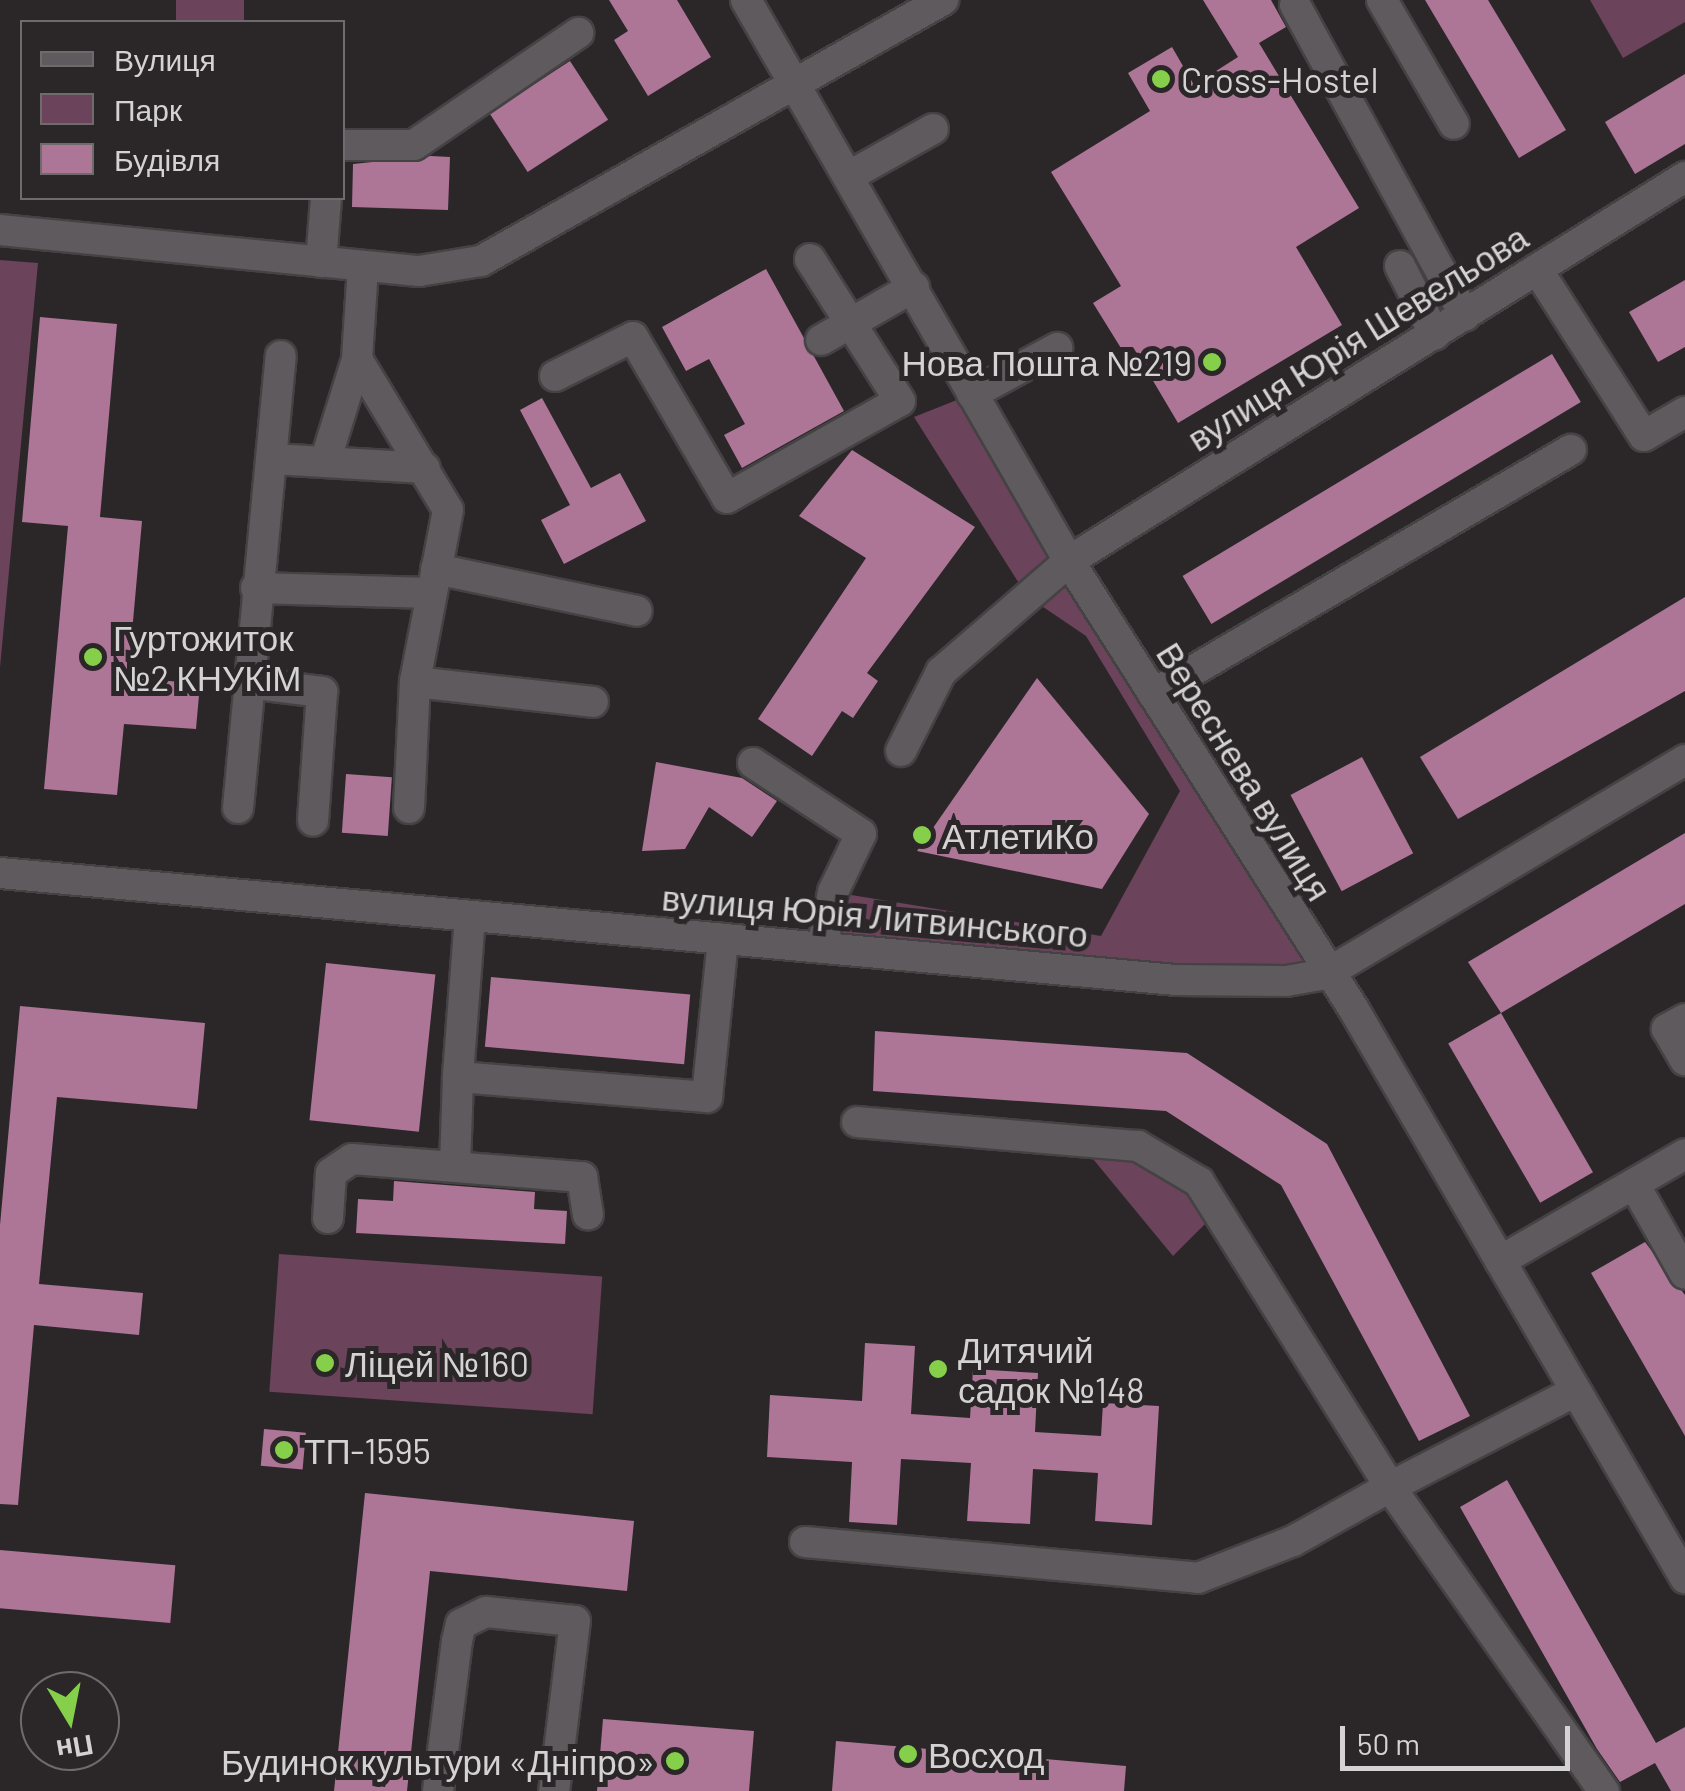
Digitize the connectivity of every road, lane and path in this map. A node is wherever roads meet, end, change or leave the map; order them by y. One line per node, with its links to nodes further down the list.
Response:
1 (746, 0): 6 (street, Вереснева вулиця)
2 (943, 0): 6 (street)
3 (1382, 0): 7 (street)
4 (1295, 5): 20 (street)
5 (578, 34): 9 (street)
6 (796, 88): 10 (street, Вереснева вулиця); 16 (street)
7 (1454, 124)
8 (933, 129): 10 (street)
9 (345, 145)
10 (851, 175): 19 (street, Вереснева вулиця)
11 (1685, 177): 18 (street, вулиця Юрія Шевельова)
12 (326, 200): 15 (street)
13 (0, 230): 15 (street)
14 (810, 259): 21 (street)
15 (320, 262): 16 (street)
16 (362, 266): 26 (street)
17 (1400, 266): 22 (street)
18 (1537, 269): 20 (street, вулиця Юрія Шевельова); 29 (street)
19 (914, 287): 21 (street); 28 (street, Вереснева вулиця)
20 (1465, 315): 22 (street, вулиця Юрія Шевельова)
21 (852, 322): 23 (street); 27 (street)
22 (1435, 334): 34 (street, вулиця Юрія Шевельова)
23 (821, 340)
24 (1057, 348): 28 (street)
25 (280, 356): 31 (street)
26 (357, 359): 32 (street); 33 (street)
27 (556, 376)
28 (972, 394): 34 (street, Вереснева вулиця)
29 (1685, 412)
30 (1571, 450): 40 (street)
31 (273, 459): 32 (street); 36 (street)
32 (325, 462): 33 (street)
33 (425, 468): 35 (street)
34 (1069, 561): 40 (street, Вереснева вулиця); 42 (street, вулиця Юрія Шевельова)
35 (433, 581): 36 (street); 37 (street); 39 (street)
36 (256, 588): 38 (street)
37 (637, 611)
38 (248, 682): 45 (street); 47 (street)
39 (415, 682): 41 (street); 46 (street)
40 (1154, 694): 52 (street, Вереснева вулиця)
41 (593, 702)
42 (901, 751)
43 (1685, 760): 52 (street, вулиця Юрія Литвинського)
44 (752, 763): 51 (street)
45 (238, 808)
46 (409, 808)
47 (313, 821)
48 (0, 873): 49 (street, вулиця Юрія Литвинського)
49 (470, 916): 50 (street, вулиця Юрія Литвинського); 55 (street)
50 (724, 940): 51 (street, вулиця Юрія Литвинського); 55 (street)
51 (822, 948): 52 (street, вулиця Юрія Литвинського)
52 (1326, 974): 62 (street, Вереснева вулиця)
53 (1685, 1020): 54 (street)
54 (1685, 1060)
55 (458, 1078): 58 (street)
56 (857, 1122): 65 (street)
57 (1685, 1154): 59 (street)
58 (454, 1165): 60 (street); 61 (street)
59 (1634, 1184): 62 (street); 63 (street)
60 (588, 1215)
61 (328, 1218)
62 (1500, 1261): 64 (street, Вереснева вулиця)
63 (1685, 1274)
64 (1576, 1391): 65 (street); 67 (street, Вереснева вулиця)
65 (1390, 1487): 66 (street); 70 (street)
66 (805, 1542)
67 (1685, 1578)
68 (438, 1791): 69 (street)
69 (554, 1791)
70 (1604, 1791)

